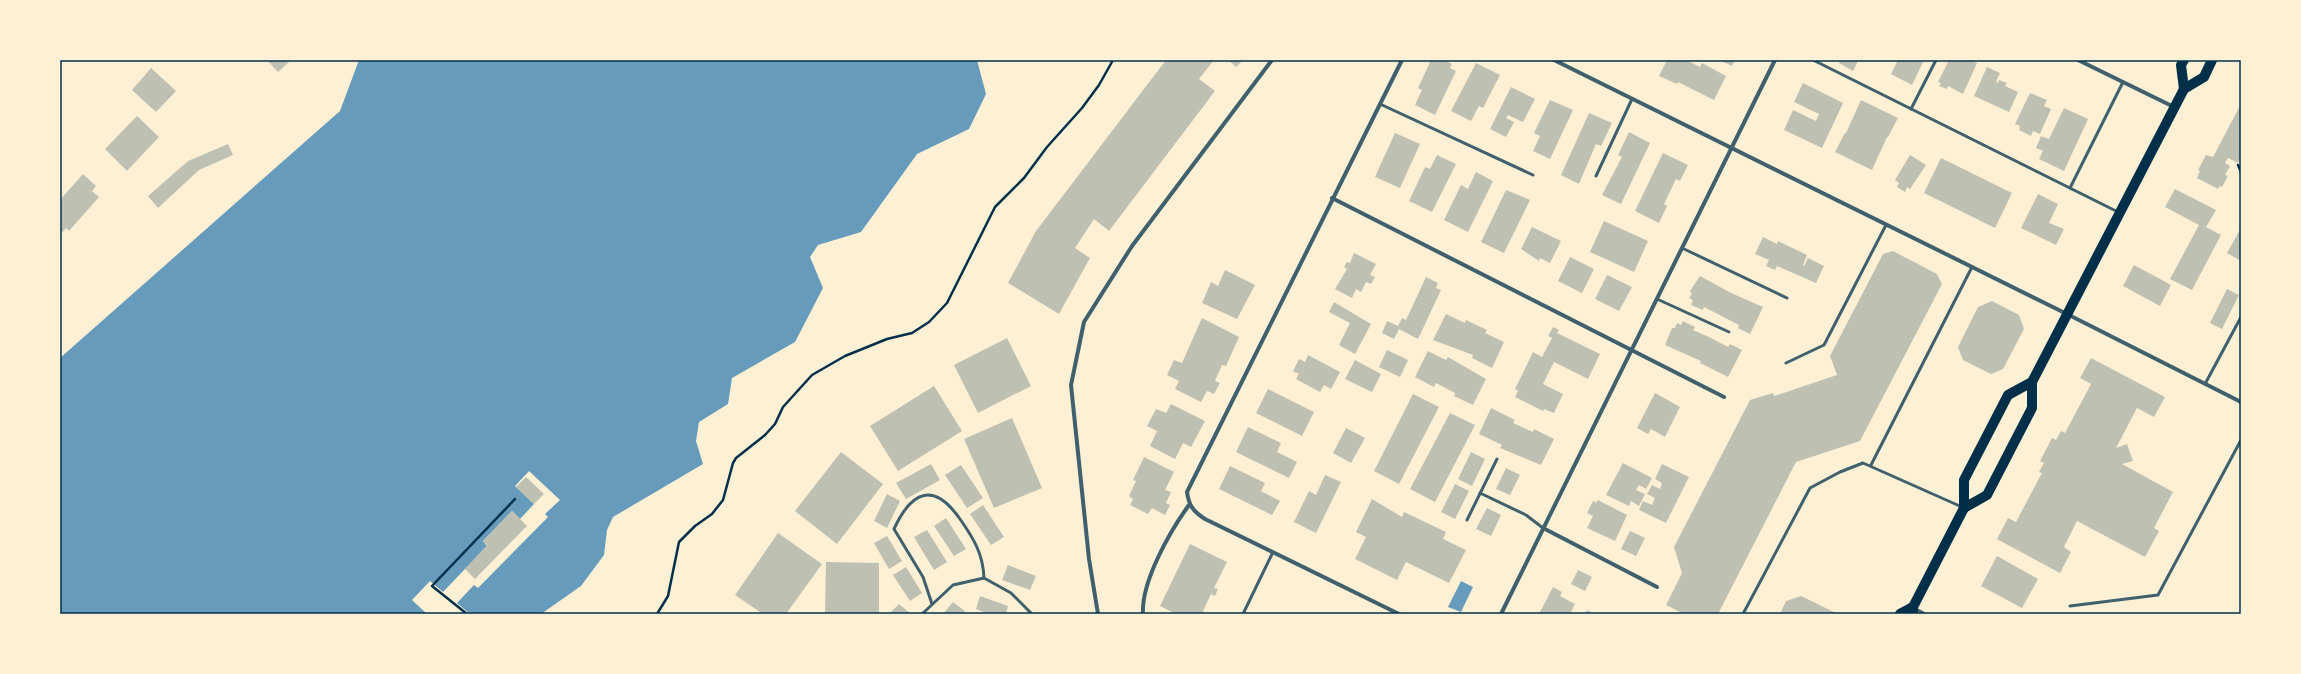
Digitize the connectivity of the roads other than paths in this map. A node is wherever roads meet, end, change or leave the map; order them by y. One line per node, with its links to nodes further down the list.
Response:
1 (1272, 60): 52 (street)
2 (1402, 60): 13 (street)
3 (1554, 60): 12 (street)
4 (1775, 60): 16 (street)
5 (1812, 60): 15 (lane)
6 (1936, 60): 15 (lane)
7 (2078, 60): 10 (street)
8 (2184, 60): 11 (main road)
9 (2212, 60): 11 (main road)
10 (2123, 82): 14 (street); 19 (lane)
11 (2184, 89): 14 (main road)
12 (1632, 99): 16 (street); 18 (lane)
13 (1380, 104): 17 (lane); 20 (street)
14 (2174, 107): 21 (main road)
15 (1911, 110): 19 (lane)
16 (1731, 149): 22 (street); 23 (street)
17 (1533, 175)
18 (1596, 176)
19 (2070, 188): 21 (lane)
20 (1332, 198): 30 (street); 40 (street)
21 (2119, 213): 27 (main road)
22 (1886, 225): 24 (street); 31 (lane)
23 (1682, 248): 25 (lane); 26 (street)
24 (1972, 267): 27 (street); 38 (lane)
25 (1787, 298)
26 (1657, 299): 29 (lane); 30 (street)
27 (2067, 314): 32 (main road); 33 (street)
28 (2241, 317): 33 (lane)
29 (1729, 332)
30 (1632, 349): 34 (street); 43 (street)
31 (1786, 363)
32 (2032, 382): 41 (main road); 41 (main road)
33 (2205, 384): 35 (street)
34 (1724, 396)
35 (2241, 402)
36 (2241, 440): 48 (lane)
37 (1497, 459): 39 (lane)
38 (1871, 465): 41 (lane); 57 (lane)
39 (1480, 493): 42 (lane); 43 (lane)
40 (1189, 505): 44 (street); 53 (street)
41 (1964, 508): 49 (main road)
42 (1467, 520)
43 (1543, 528): 46 (street); 56 (street)
44 (1273, 552): 54 (lane); 55 (street)
45 (984, 578): 47 (lane); 47 (lane); 51 (lane)
46 (1657, 587)
47 (932, 604): 50 (lane)
48 (2070, 606)
49 (1913, 611): 58 (main road); 59 (lane)
50 (922, 614)
51 (1032, 614)
52 (1098, 614)
53 (1143, 614)
54 (1243, 614)
55 (1399, 614)
56 (1500, 614)
57 (1743, 614)
58 (1900, 614)
59 (1925, 614)

